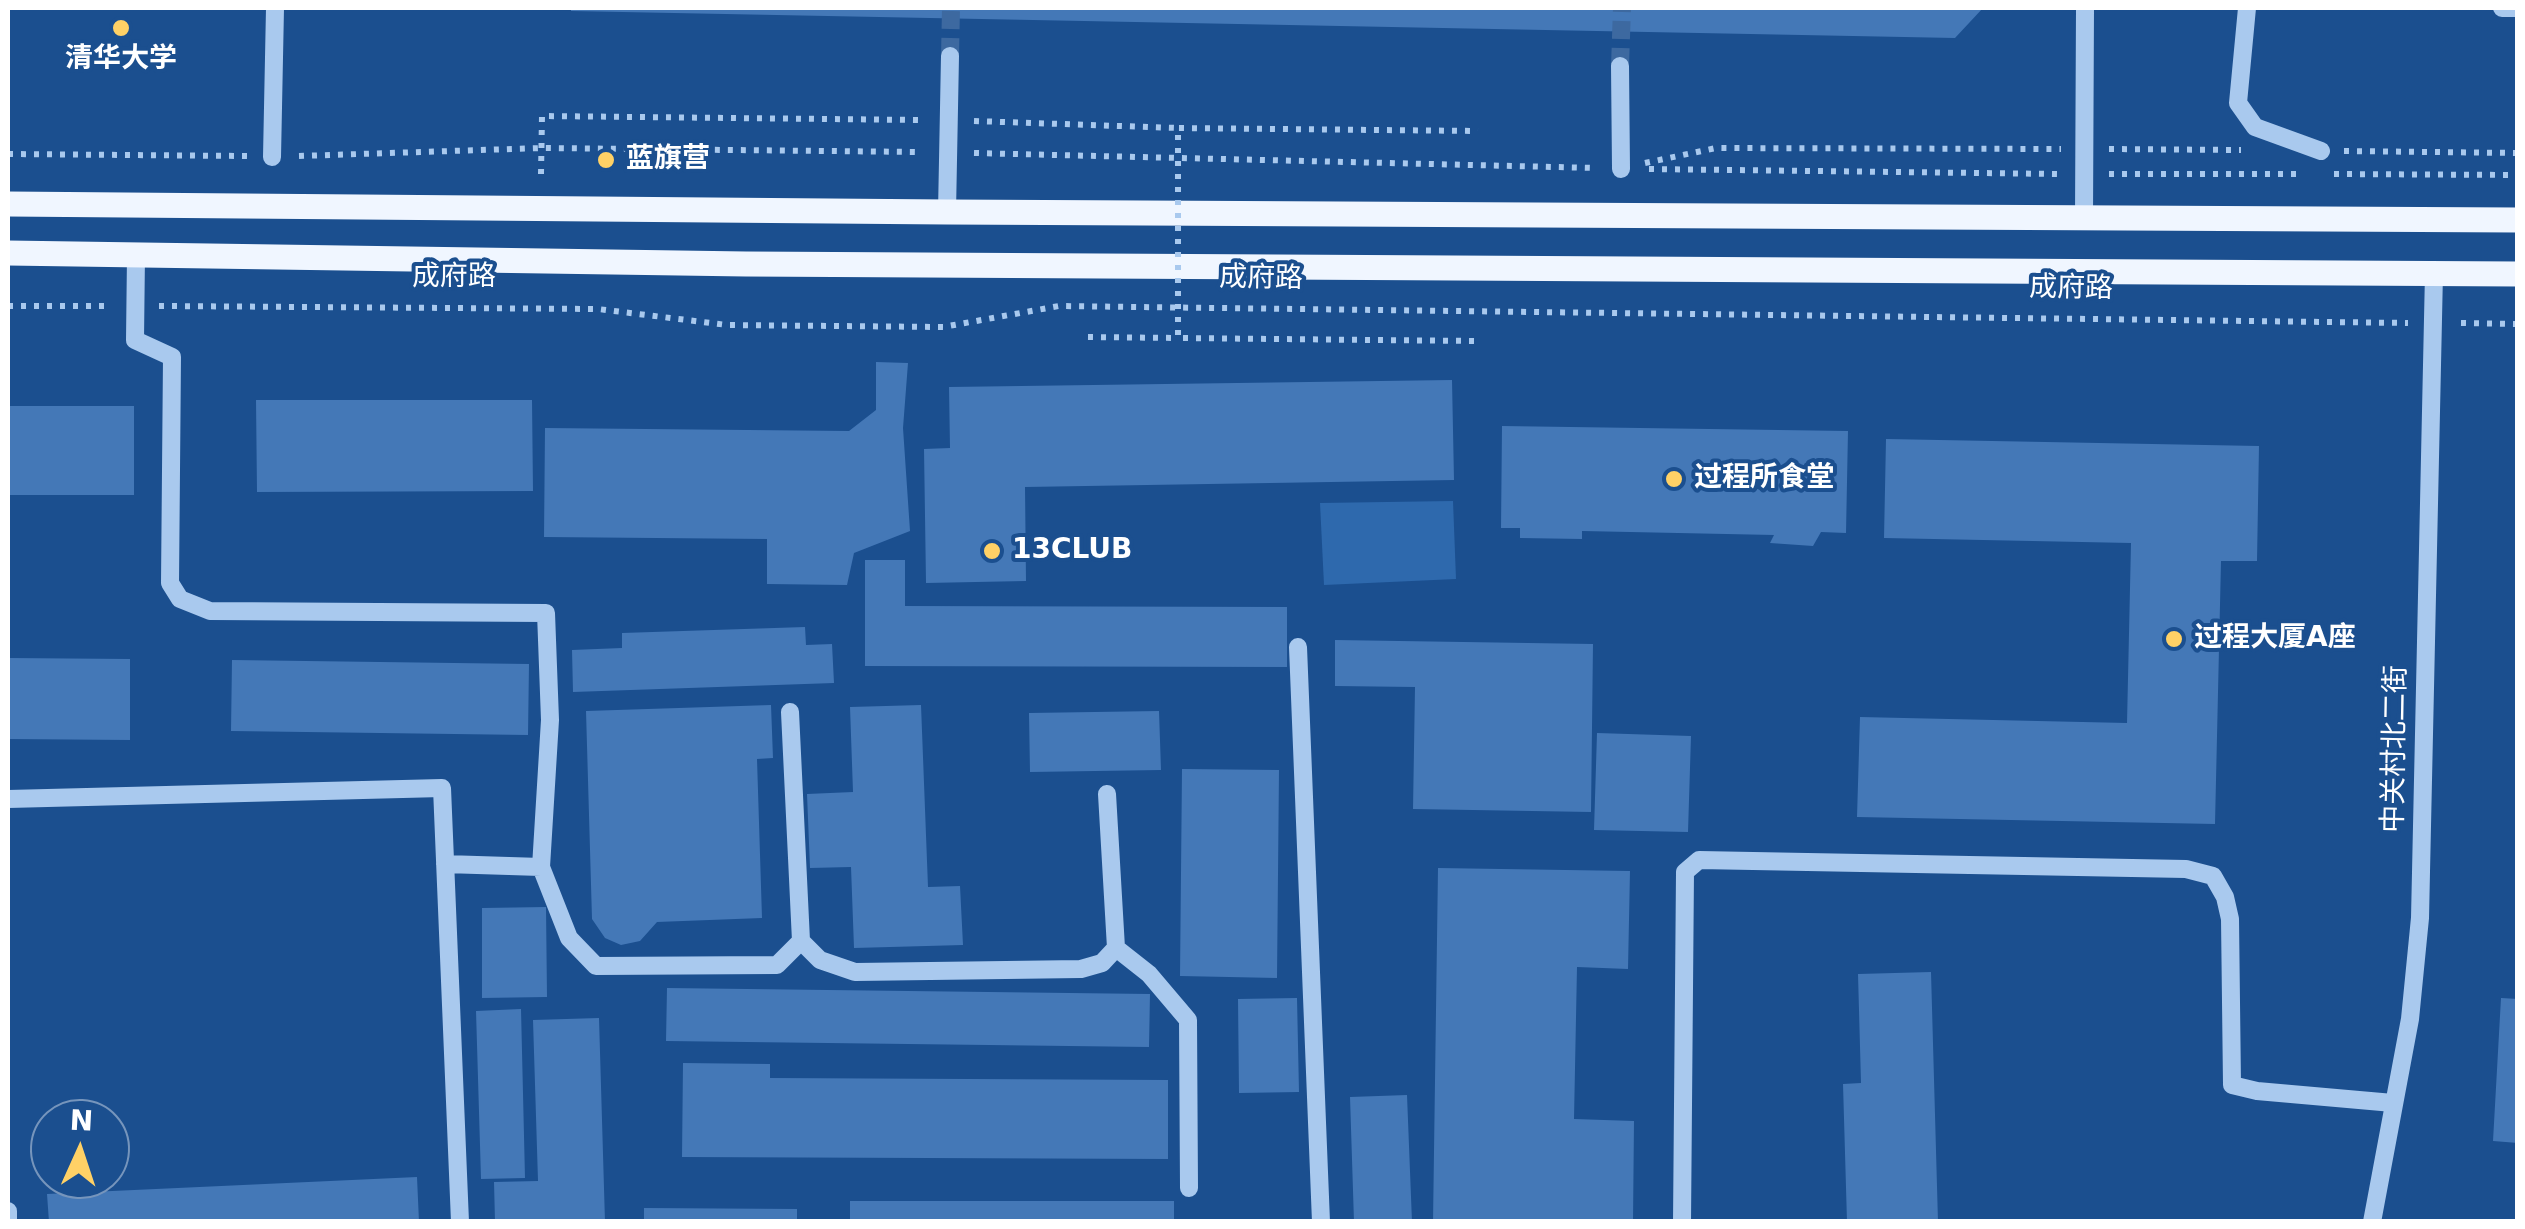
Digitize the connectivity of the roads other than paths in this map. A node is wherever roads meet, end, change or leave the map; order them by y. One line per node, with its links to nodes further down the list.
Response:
1 (275, 8): 9 (street)
2 (2085, 8): 13 (street)
3 (2247, 8): 8 (street)
4 (2502, 8): 5 (street)
5 (2518, 8)
6 (950, 56): 12 (street)
7 (1620, 66): 10 (street)
8 (2321, 151)
9 (272, 156)
10 (1622, 168)
11 (8, 204): 12 (main road)
12 (947, 212): 13 (main road)
13 (2084, 216): 14 (main road)
14 (2518, 220)
15 (8, 253): 16 (main road, 成府路)
16 (136, 254): 17 (main road, 成府路); 24 (street)
17 (2434, 273): 18 (main road, 成府路); 27 (street, 中关村北二街)
18 (2518, 274)
19 (1298, 647): 32 (street)
20 (790, 712): 25 (street)
21 (1107, 794): 26 (street)
22 (8, 799): 23 (street)
23 (445, 864): 24 (street); 31 (street)
24 (541, 867): 25 (street)
25 (801, 941): 26 (street)
26 (1116, 948): 28 (street)
27 (2393, 1103): 33 (street); 34 (street, 中关村北二街)
28 (1189, 1188)
29 (8, 1211): 30 (street)
30 (8, 1222)
31 (460, 1222)
32 (1321, 1222)
33 (1682, 1222)
34 (2372, 1222)

